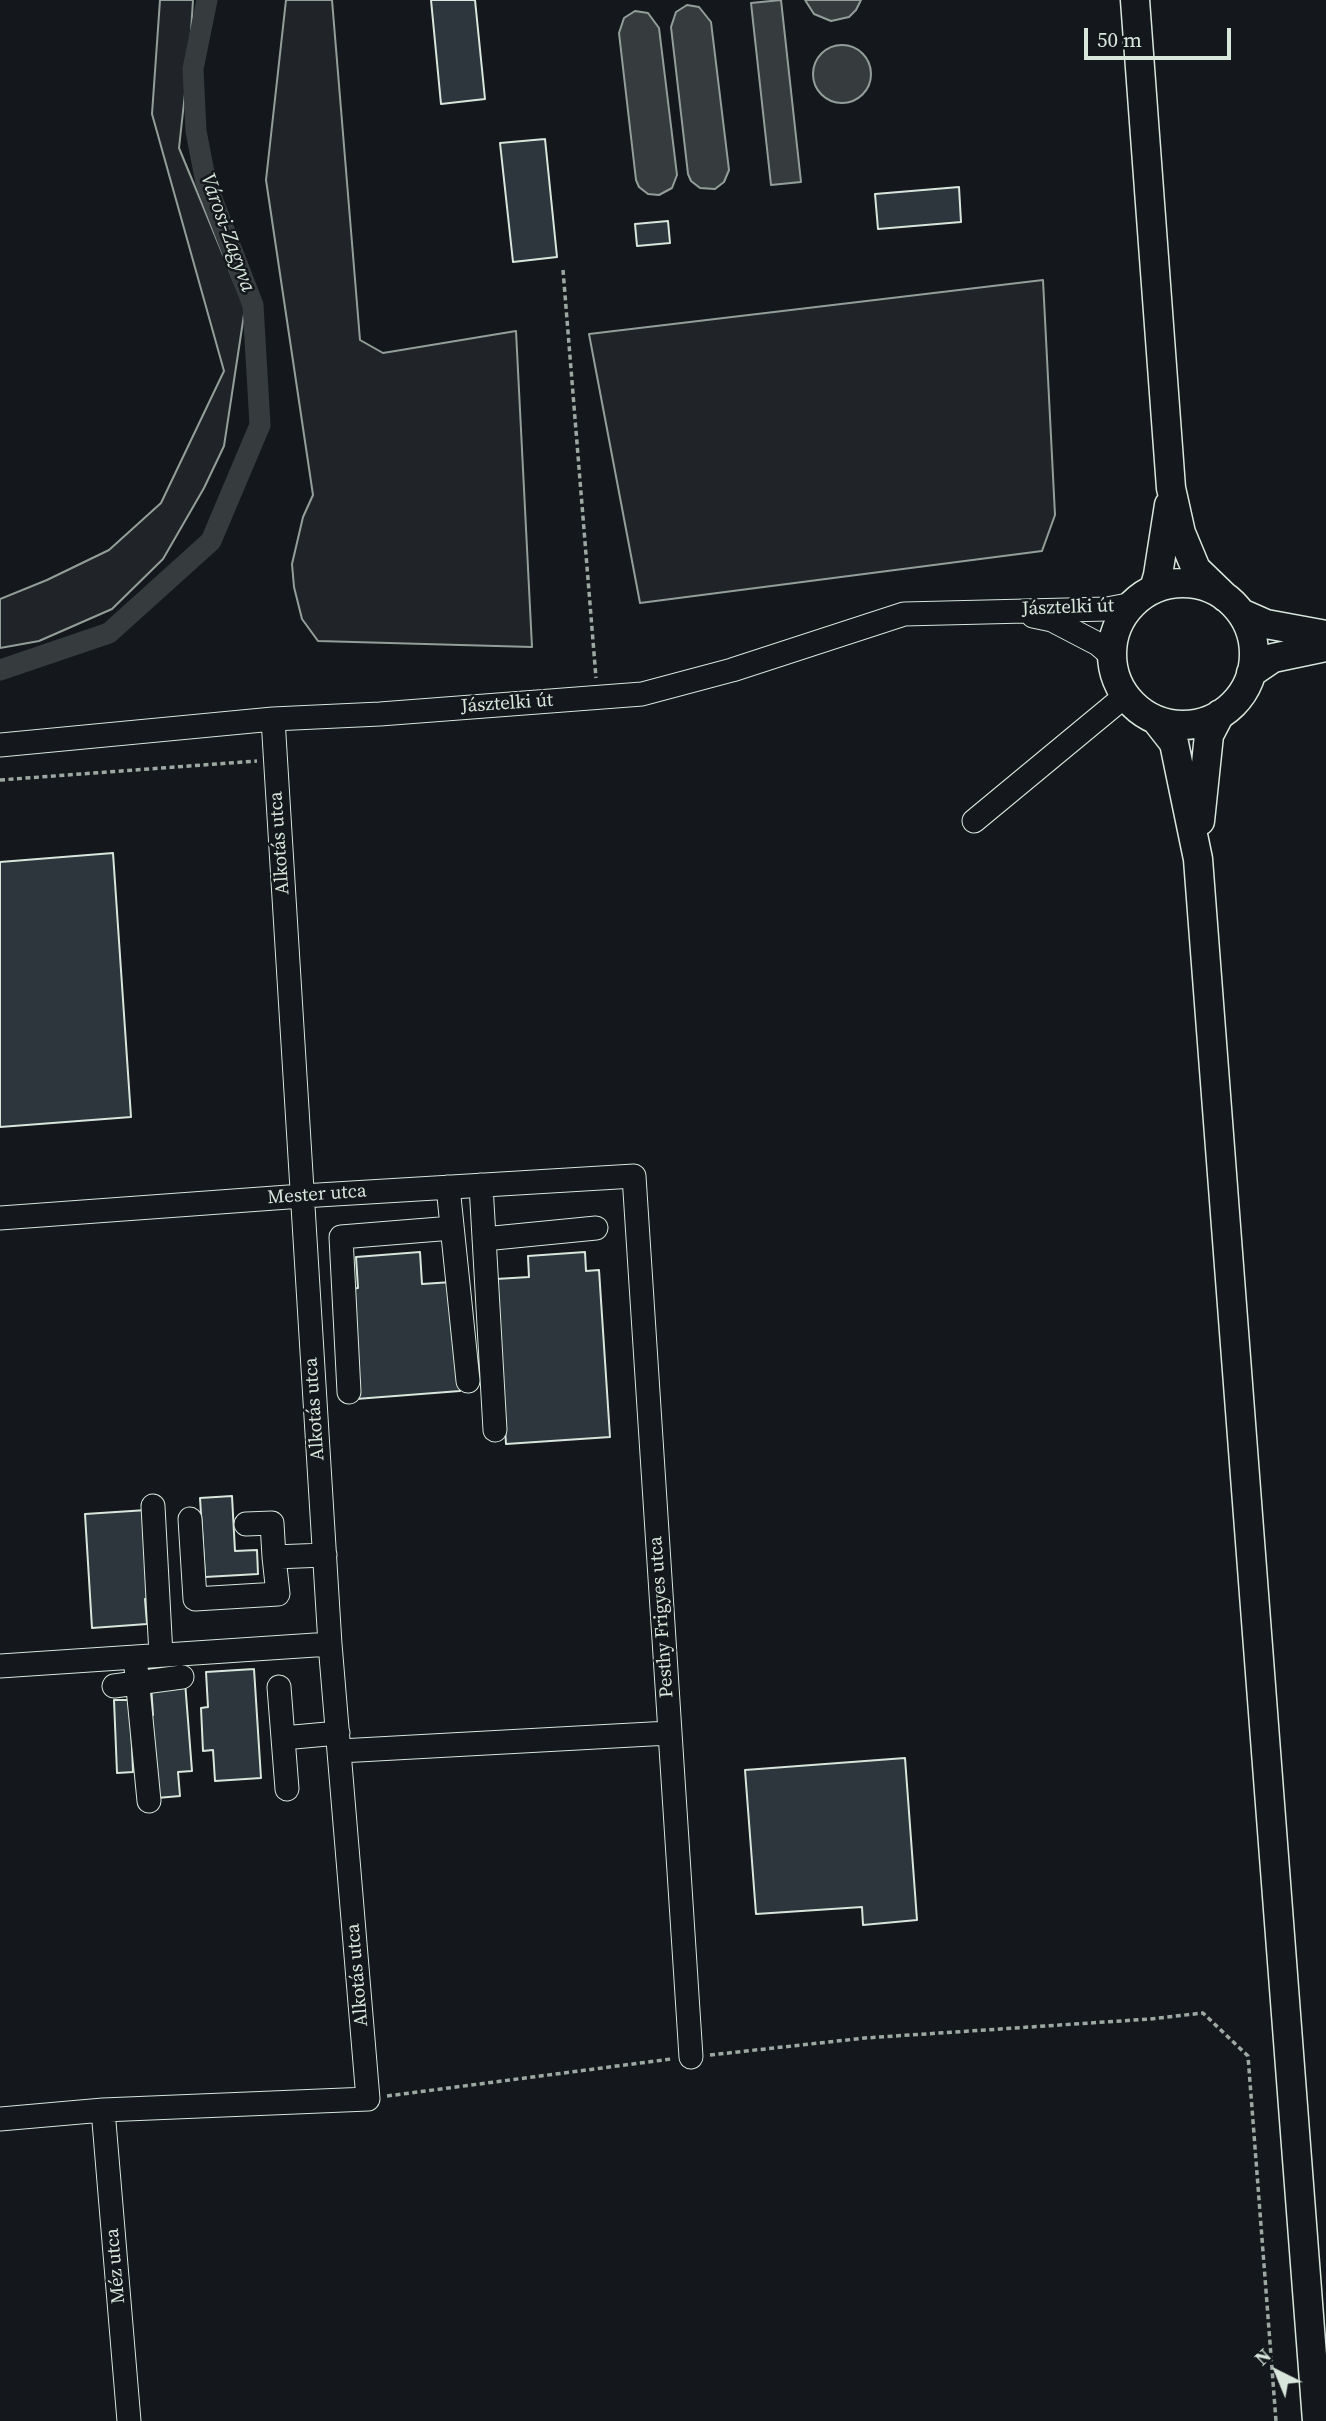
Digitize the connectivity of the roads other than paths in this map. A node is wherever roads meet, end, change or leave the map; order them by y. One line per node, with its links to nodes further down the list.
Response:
1 (1135, 0): 2 (main road)
2 (1171, 488): 3 (main road); 4 (main road)
3 (1143, 597): 4 (main road); 5 (street, Jásztelki út); 8 (main road)
4 (1233, 605): 6 (main road); 9 (main road)
5 (1002, 610): 8 (street, Jásztelki út); 12 (street, Jásztelki út)
6 (1326, 635)
7 (1326, 647): 9 (main road)
8 (1112, 656): 10 (main road)
9 (1251, 673): 11 (main road)
10 (1125, 696): 13 (main road); 15 (street)
11 (1220, 714): 13 (main road); 16 (main road)
12 (273, 719): 14 (street, Jásztelki út); 20 (street, Alkotás utca)
13 (1156, 720): 16 (main road)
14 (0, 745)
15 (974, 821)
16 (1198, 859): 50 (main road)
17 (634, 1177): 18 (street, Mester utca); 41 (street, Pesthy Frigyes utca)
18 (481, 1185): 19 (street, Mester utca); 24 (street)
19 (448, 1187): 20 (street, Mester utca); 22 (street)
20 (302, 1196): 21 (street, Mester utca); 31 (street, Alkotás utca)
21 (0, 1218)
22 (452, 1228): 25 (street); 26 (street)
23 (596, 1228): 24 (street)
24 (484, 1239): 27 (street)
25 (468, 1381)
26 (349, 1392)
27 (495, 1430)
28 (153, 1506): 34 (street)
29 (190, 1519): 32 (street)
30 (246, 1524): 32 (street)
31 (325, 1555): 32 (street); 33 (street, Alkotás utca)
32 (274, 1557)
33 (330, 1644): 34 (street); 43 (street, Alkotás utca)
34 (161, 1655): 35 (street)
35 (135, 1657): 36 (street); 38 (street)
36 (0, 1666)
37 (182, 1677): 38 (street)
38 (138, 1682): 39 (street); 45 (street)
39 (114, 1686)
40 (279, 1687): 42 (street)
41 (669, 1733): 43 (street); 46 (street, Pesthy Frigyes utca)
42 (283, 1738): 43 (street); 44 (street)
43 (339, 1742): 47 (street, Alkotás utca)
44 (287, 1788)
45 (149, 1801)
46 (691, 2057)
47 (103, 2110): 48 (street); 49 (street, Méz utca)
48 (0, 2119)
49 (129, 2421)
50 (1317, 2421)

